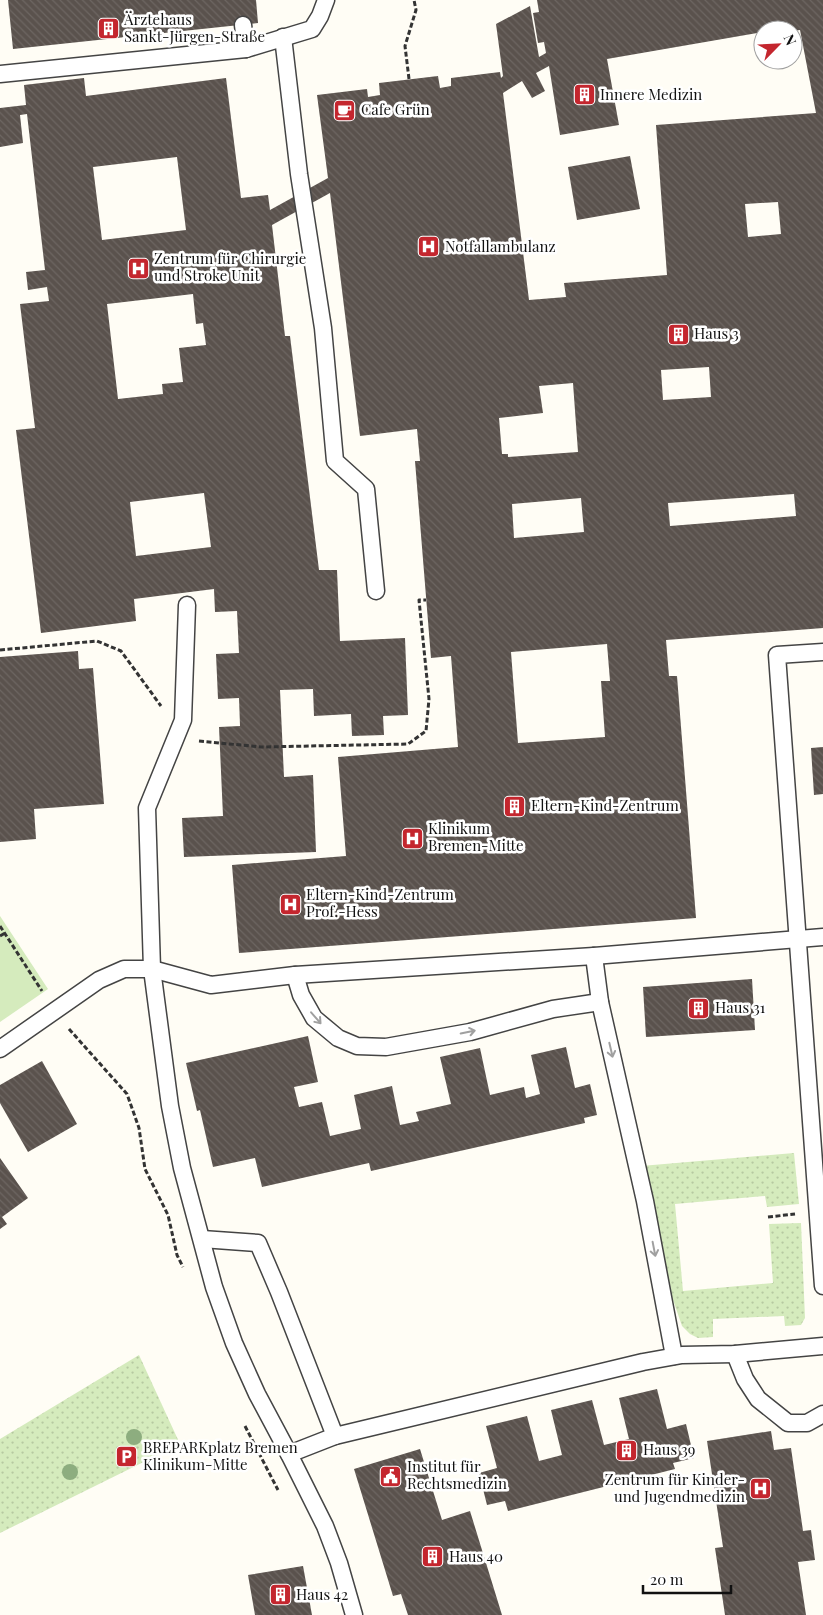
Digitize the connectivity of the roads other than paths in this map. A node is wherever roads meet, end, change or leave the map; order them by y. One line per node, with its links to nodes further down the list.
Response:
1 (326, 0): 3 (lane)
2 (243, 24): 4 (lane)
3 (283, 37): 4 (lane); 6 (lane)
4 (246, 49): 5 (lane)
5 (0, 74)
6 (376, 591)
7 (187, 605): 12 (lane)
8 (823, 652): 10 (lane)
9 (823, 937): 10 (lane)
10 (798, 939): 11 (lane); 16 (lane)
11 (594, 956): 13 (lane); 14 (lane)
12 (152, 970): 13 (lane); 15 (lane); 17 (lane)
13 (295, 975): 14 (lane, one-way to 14)
14 (600, 1002): 21 (lane, one-way to 21)
15 (0, 1050)
16 (820, 1191): 18 (lane)
17 (202, 1239): 23 (lane); 24 (lane)
18 (823, 1286)
19 (823, 1346): 20 (lane)
20 (735, 1354): 21 (lane); 22 (lane)
21 (674, 1356): 23 (lane)
22 (823, 1414)
23 (335, 1436): 24 (lane)
24 (290, 1454): 25 (lane)
25 (354, 1615)

